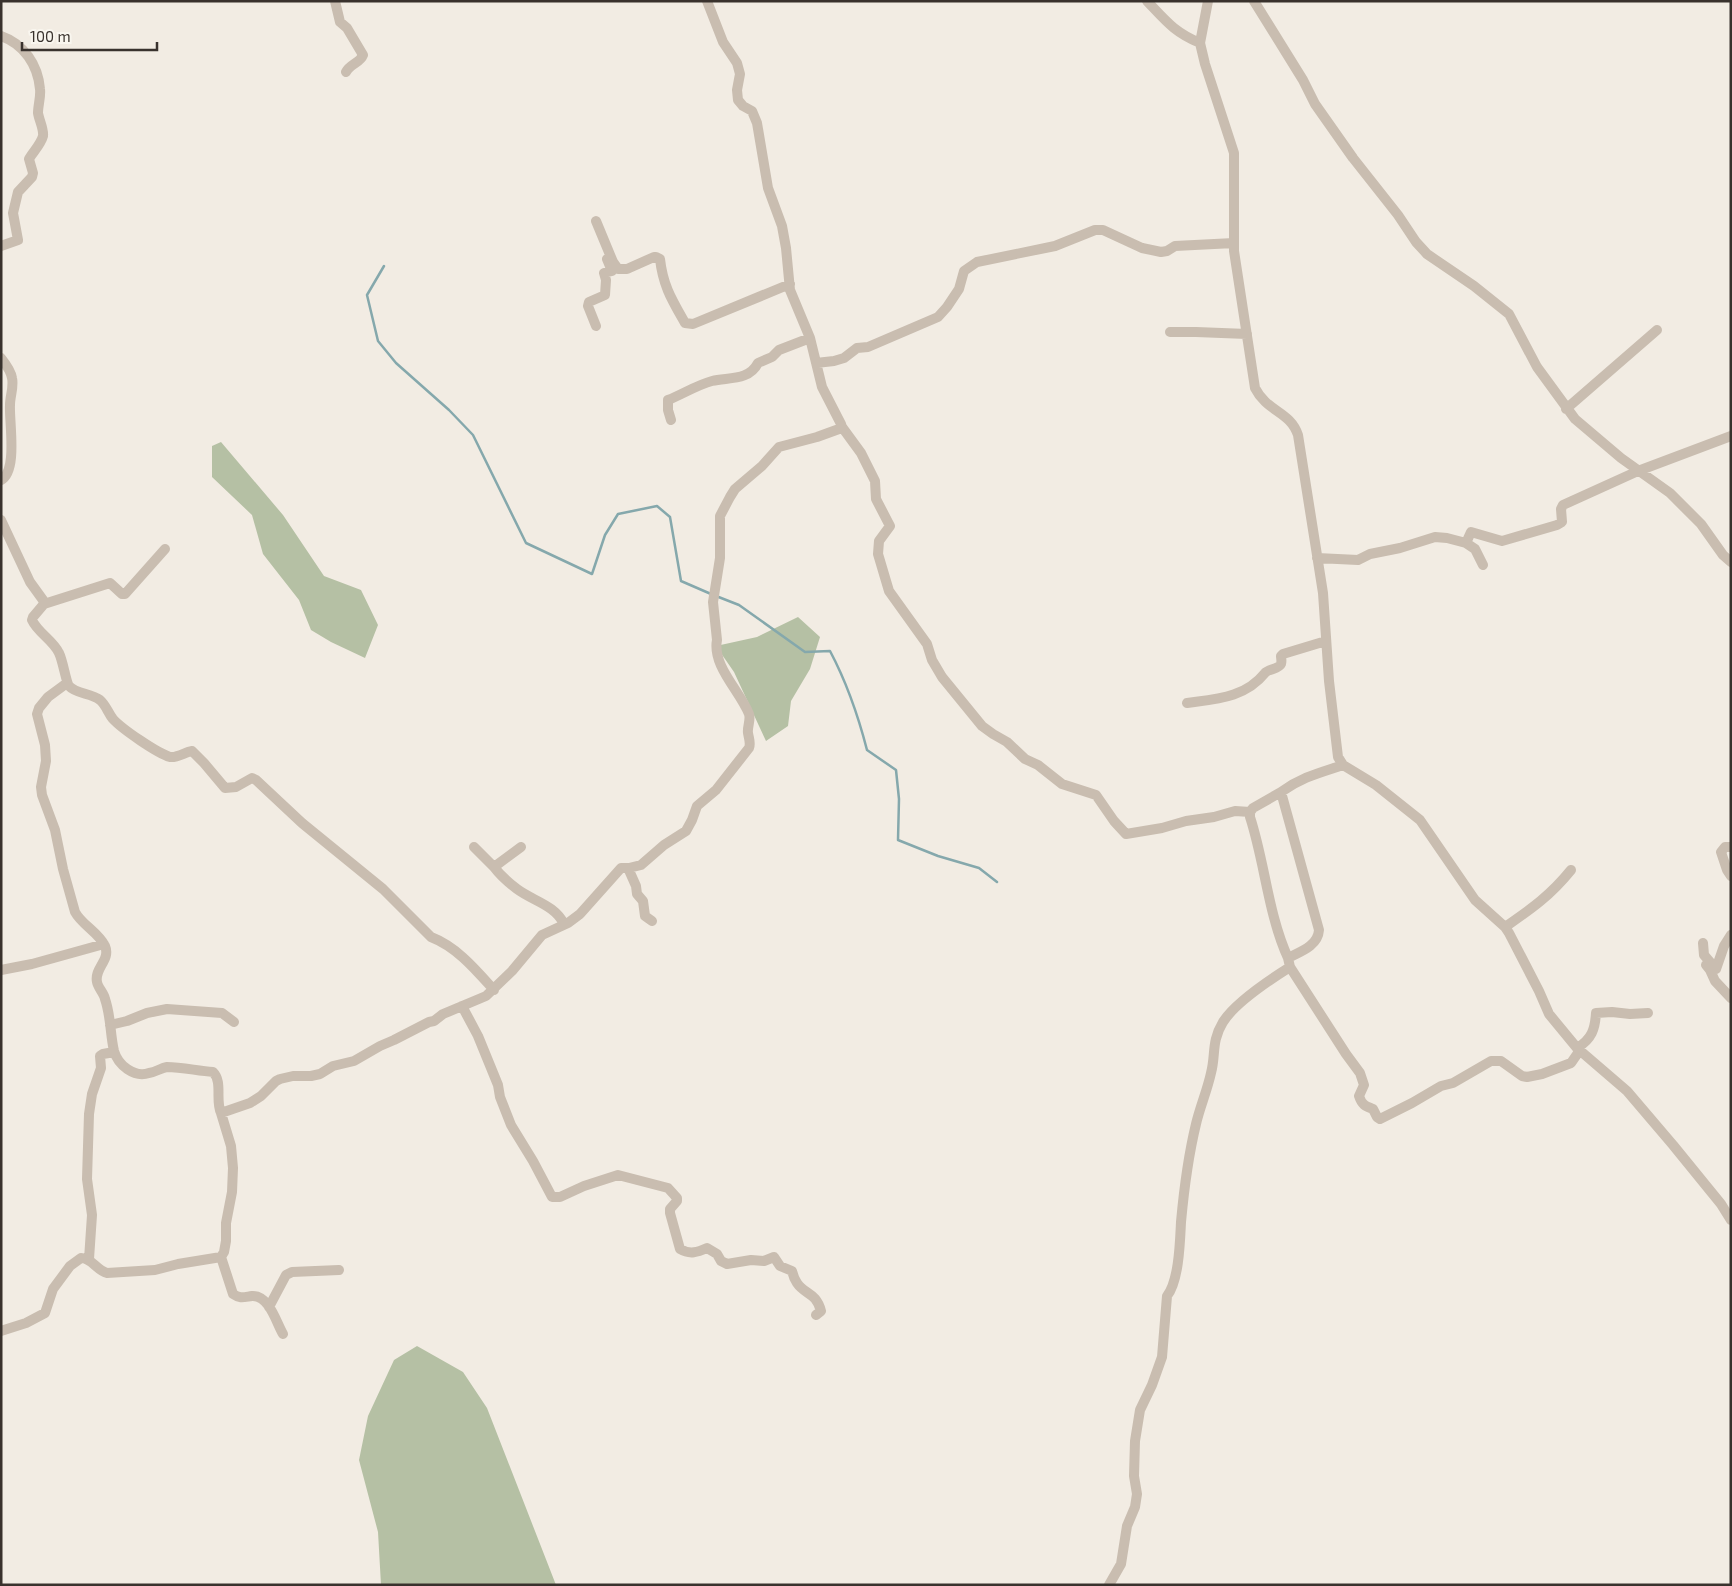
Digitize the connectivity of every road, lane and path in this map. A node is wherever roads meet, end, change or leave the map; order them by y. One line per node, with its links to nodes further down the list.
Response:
1 (335, 1): 8 (street)
2 (707, 1): 11 (street)
3 (1147, 1): 7 (street)
4 (1208, 1): 7 (street)
5 (1254, 1): 19 (street)
6 (1, 36): 10 (street)
7 (1200, 43): 9 (street)
8 (346, 72)
9 (1234, 243): 15 (street); 18 (street)
10 (1, 246)
11 (790, 284): 12 (street); 16 (street)
12 (596, 326)
13 (1657, 330): 19 (street)
14 (1170, 332): 15 (street)
15 (1247, 334): 29 (street)
16 (810, 338): 18 (street); 21 (street)
17 (1, 358): 20 (street)
18 (816, 363): 22 (street)
19 (1566, 409): 24 (street)
20 (6, 410): 25 (street)
21 (671, 420)
22 (842, 427): 38 (street); 43 (street)
23 (1731, 436): 24 (street)
24 (1638, 471): 27 (street); 30 (street)
25 (1, 480)
26 (1, 520): 32 (street)
27 (1466, 543): 29 (street); 31 (street)
28 (165, 549): 32 (street)
29 (1317, 558): 33 (street)
30 (1731, 562)
31 (1483, 565)
32 (44, 604): 34 (street)
33 (1326, 641): 35 (street); 36 (street)
34 (67, 683): 50 (street); 53 (street)
35 (1187, 703)
36 (1343, 765): 37 (street); 48 (street)
37 (1281, 792): 38 (street); 51 (street)
38 (1250, 812): 51 (street)
39 (474, 847): 42 (street)
40 (521, 847): 42 (street)
41 (1731, 847): 45 (street)
42 (494, 867): 47 (street)
43 (628, 868): 46 (street); 47 (street)
44 (1571, 870): 48 (street)
45 (1731, 876)
46 (652, 921)
47 (564, 924): 53 (street)
48 (1505, 927): 59 (street)
49 (1731, 935): 54 (street)
50 (104, 944): 52 (street); 58 (street)
51 (1289, 962): 59 (street); 70 (street)
52 (1, 970)
53 (494, 990): 55 (street)
54 (1731, 998)
55 (462, 1006): 61 (street); 67 (street)
56 (1648, 1013): 59 (street)
57 (234, 1022): 58 (street)
58 (110, 1025): 60 (street)
59 (1579, 1049): 62 (street)
60 (114, 1052): 61 (street); 64 (street)
61 (221, 1114): 63 (street)
62 (1731, 1220)
63 (221, 1258): 64 (street); 66 (street)
64 (89, 1260): 68 (street)
65 (338, 1270): 66 (street)
66 (269, 1307): 69 (street)
67 (816, 1315)
68 (1, 1331)
69 (283, 1334)
70 (1109, 1585)

